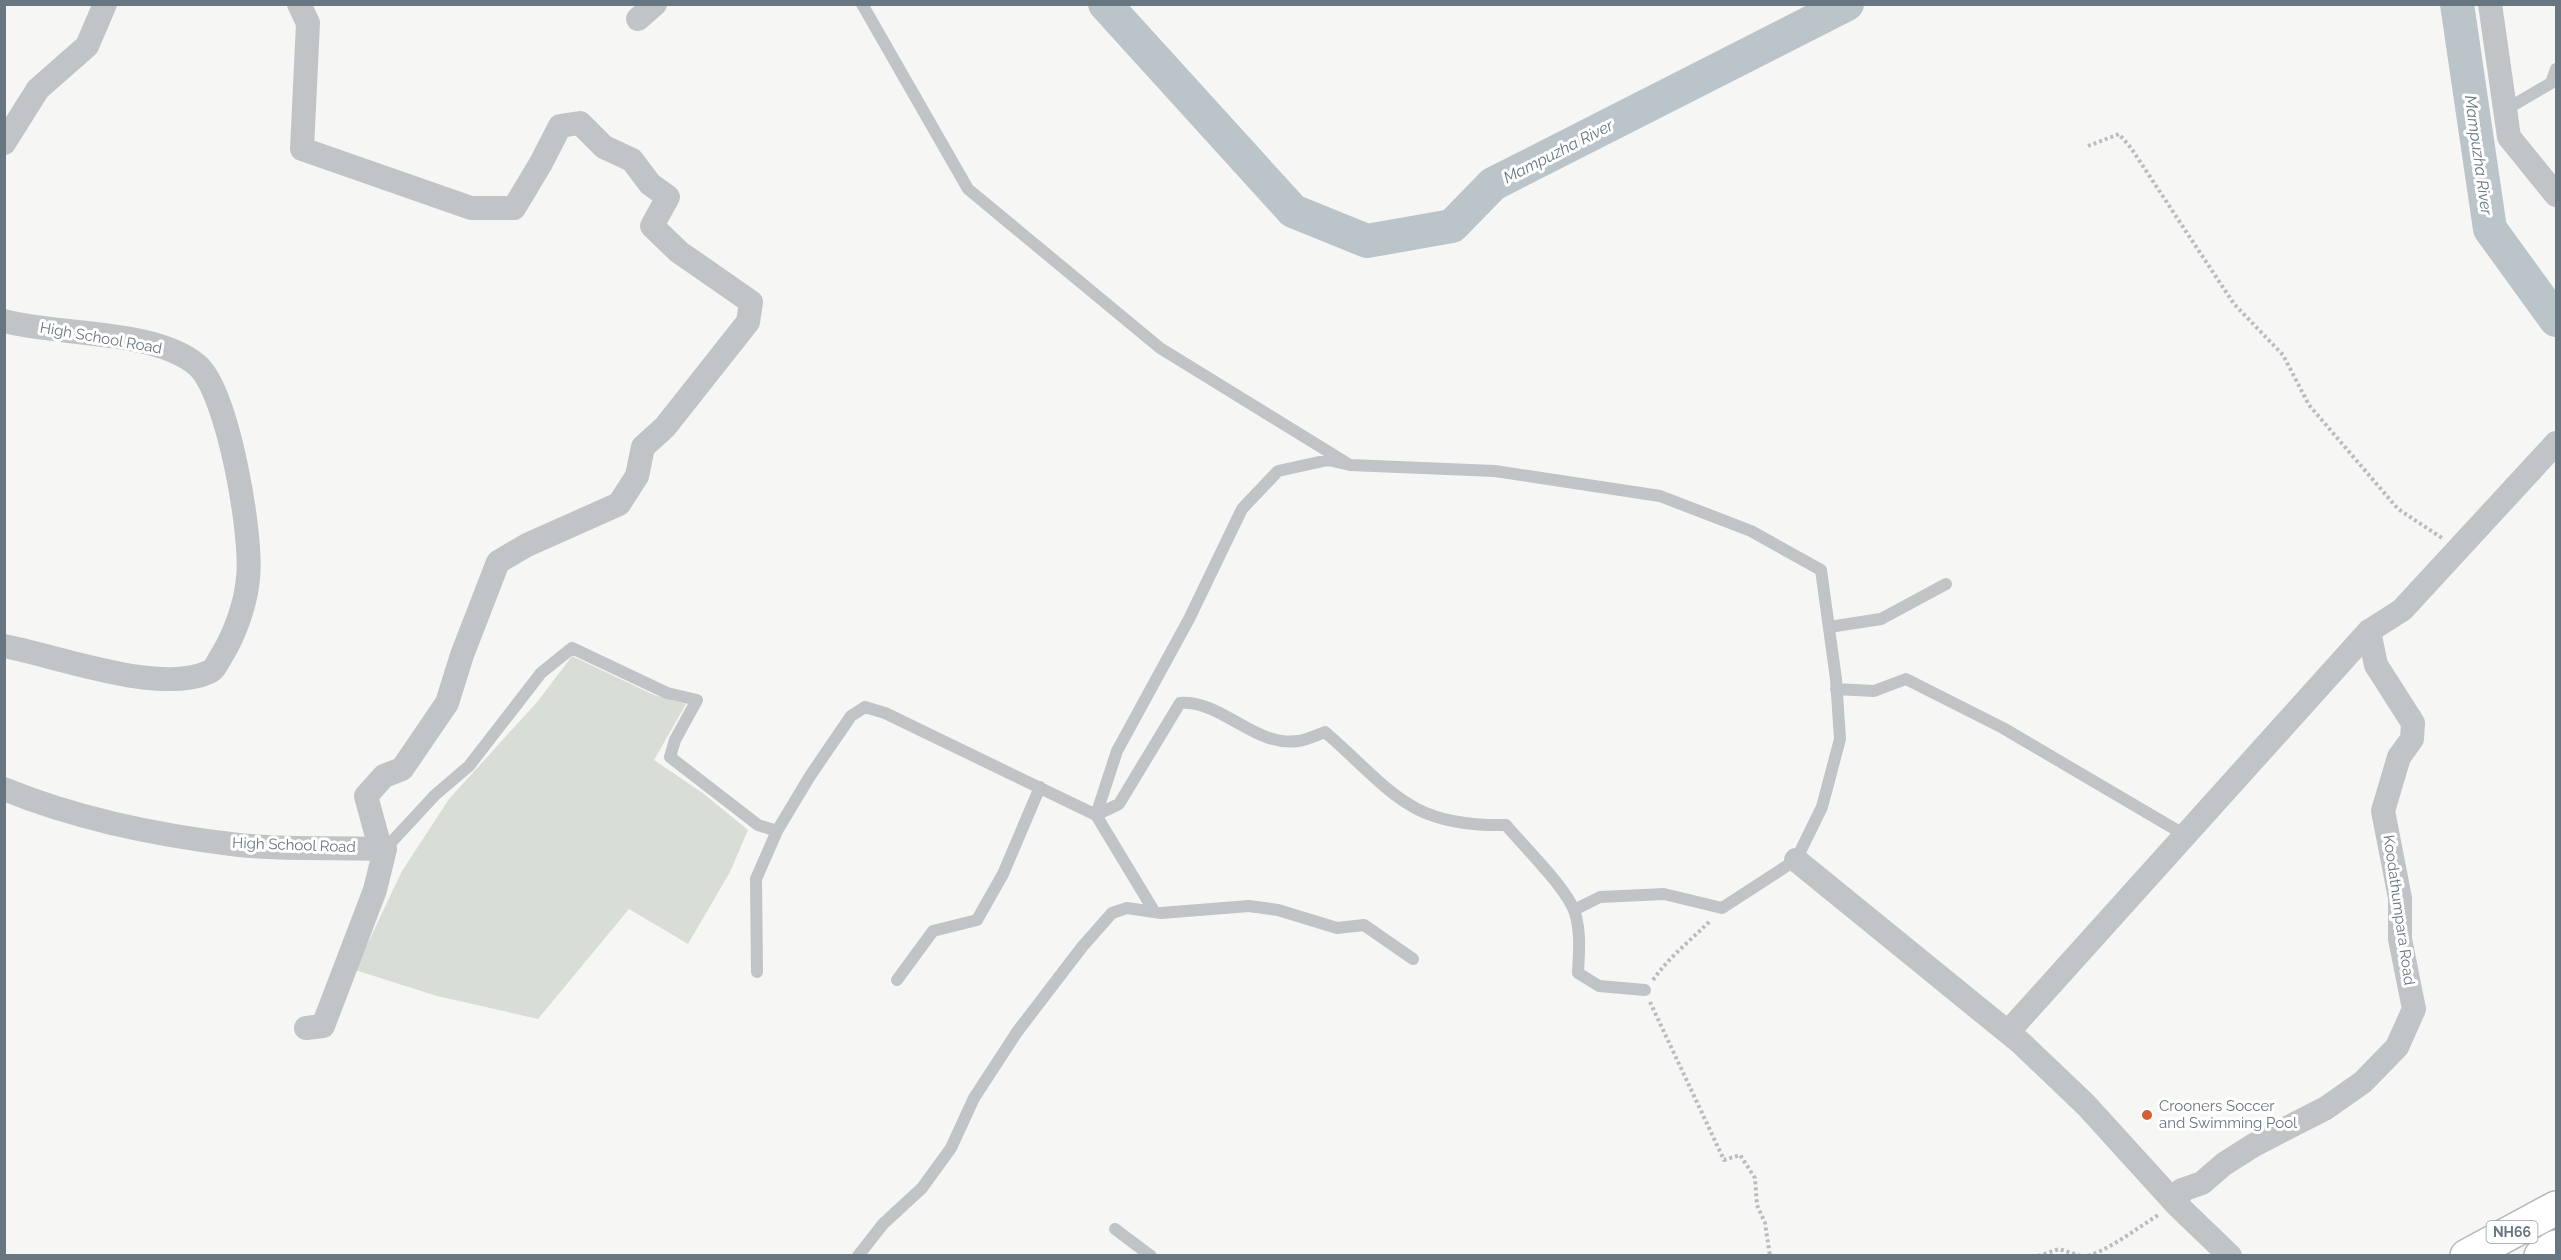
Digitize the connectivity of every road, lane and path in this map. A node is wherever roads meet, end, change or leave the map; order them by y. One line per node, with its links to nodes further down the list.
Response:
1 (105, 4): 7 (street)
2 (299, 4): 24 (street)
3 (862, 4): 12 (lane)
4 (2490, 4): 6 (street)
5 (2556, 69): 6 (lane)
6 (2505, 110): 9 (street)
7 (4, 143)
8 (2088, 146): 13 (path)
9 (2556, 195)
10 (4, 321): 17 (street, High School Road)
11 (2556, 443): 13 (street)
12 (1350, 465): 15 (lane); 21 (lane)
13 (2460, 550): 16 (street)
14 (1946, 584): 15 (lane)
15 (1829, 627): 18 (lane)
16 (2369, 632): 23 (street); 35 (street, Koodathumpara Road)
17 (4, 646)
18 (1836, 689): 23 (lane); 25 (lane)
19 (1040, 788): 21 (lane); 22 (lane); 31 (lane)
20 (4, 789): 24 (street, High School Road)
21 (1096, 815): 27 (lane); 28 (lane)
22 (777, 831): 24 (lane); 30 (lane)
23 (2185, 835): 34 (street)
24 (382, 844): 33 (street)
25 (1796, 860): 26 (lane); 34 (street)
26 (1722, 908): 27 (lane); 32 (path)
27 (1574, 910): 32 (lane)
28 (1154, 911): 29 (lane); 39 (lane)
29 (1413, 959)
30 (757, 972)
31 (897, 980)
32 (1645, 990): 41 (path)
33 (306, 1028)
34 (2008, 1032): 35 (street)
35 (2176, 1204): 44 (path); 45 (street)
36 (2556, 1208): 46 (highway, NH66)
37 (1115, 1229): 40 (lane)
38 (2556, 1247): 47 (highway, NH66)
39 (858, 1256)
40 (1151, 1256)
41 (1770, 1256)
42 (2038, 1256): 43 (path)
43 (2081, 1256)
44 (2088, 1256)
45 (2230, 1256)
46 (2467, 1256)
47 (2541, 1256)

